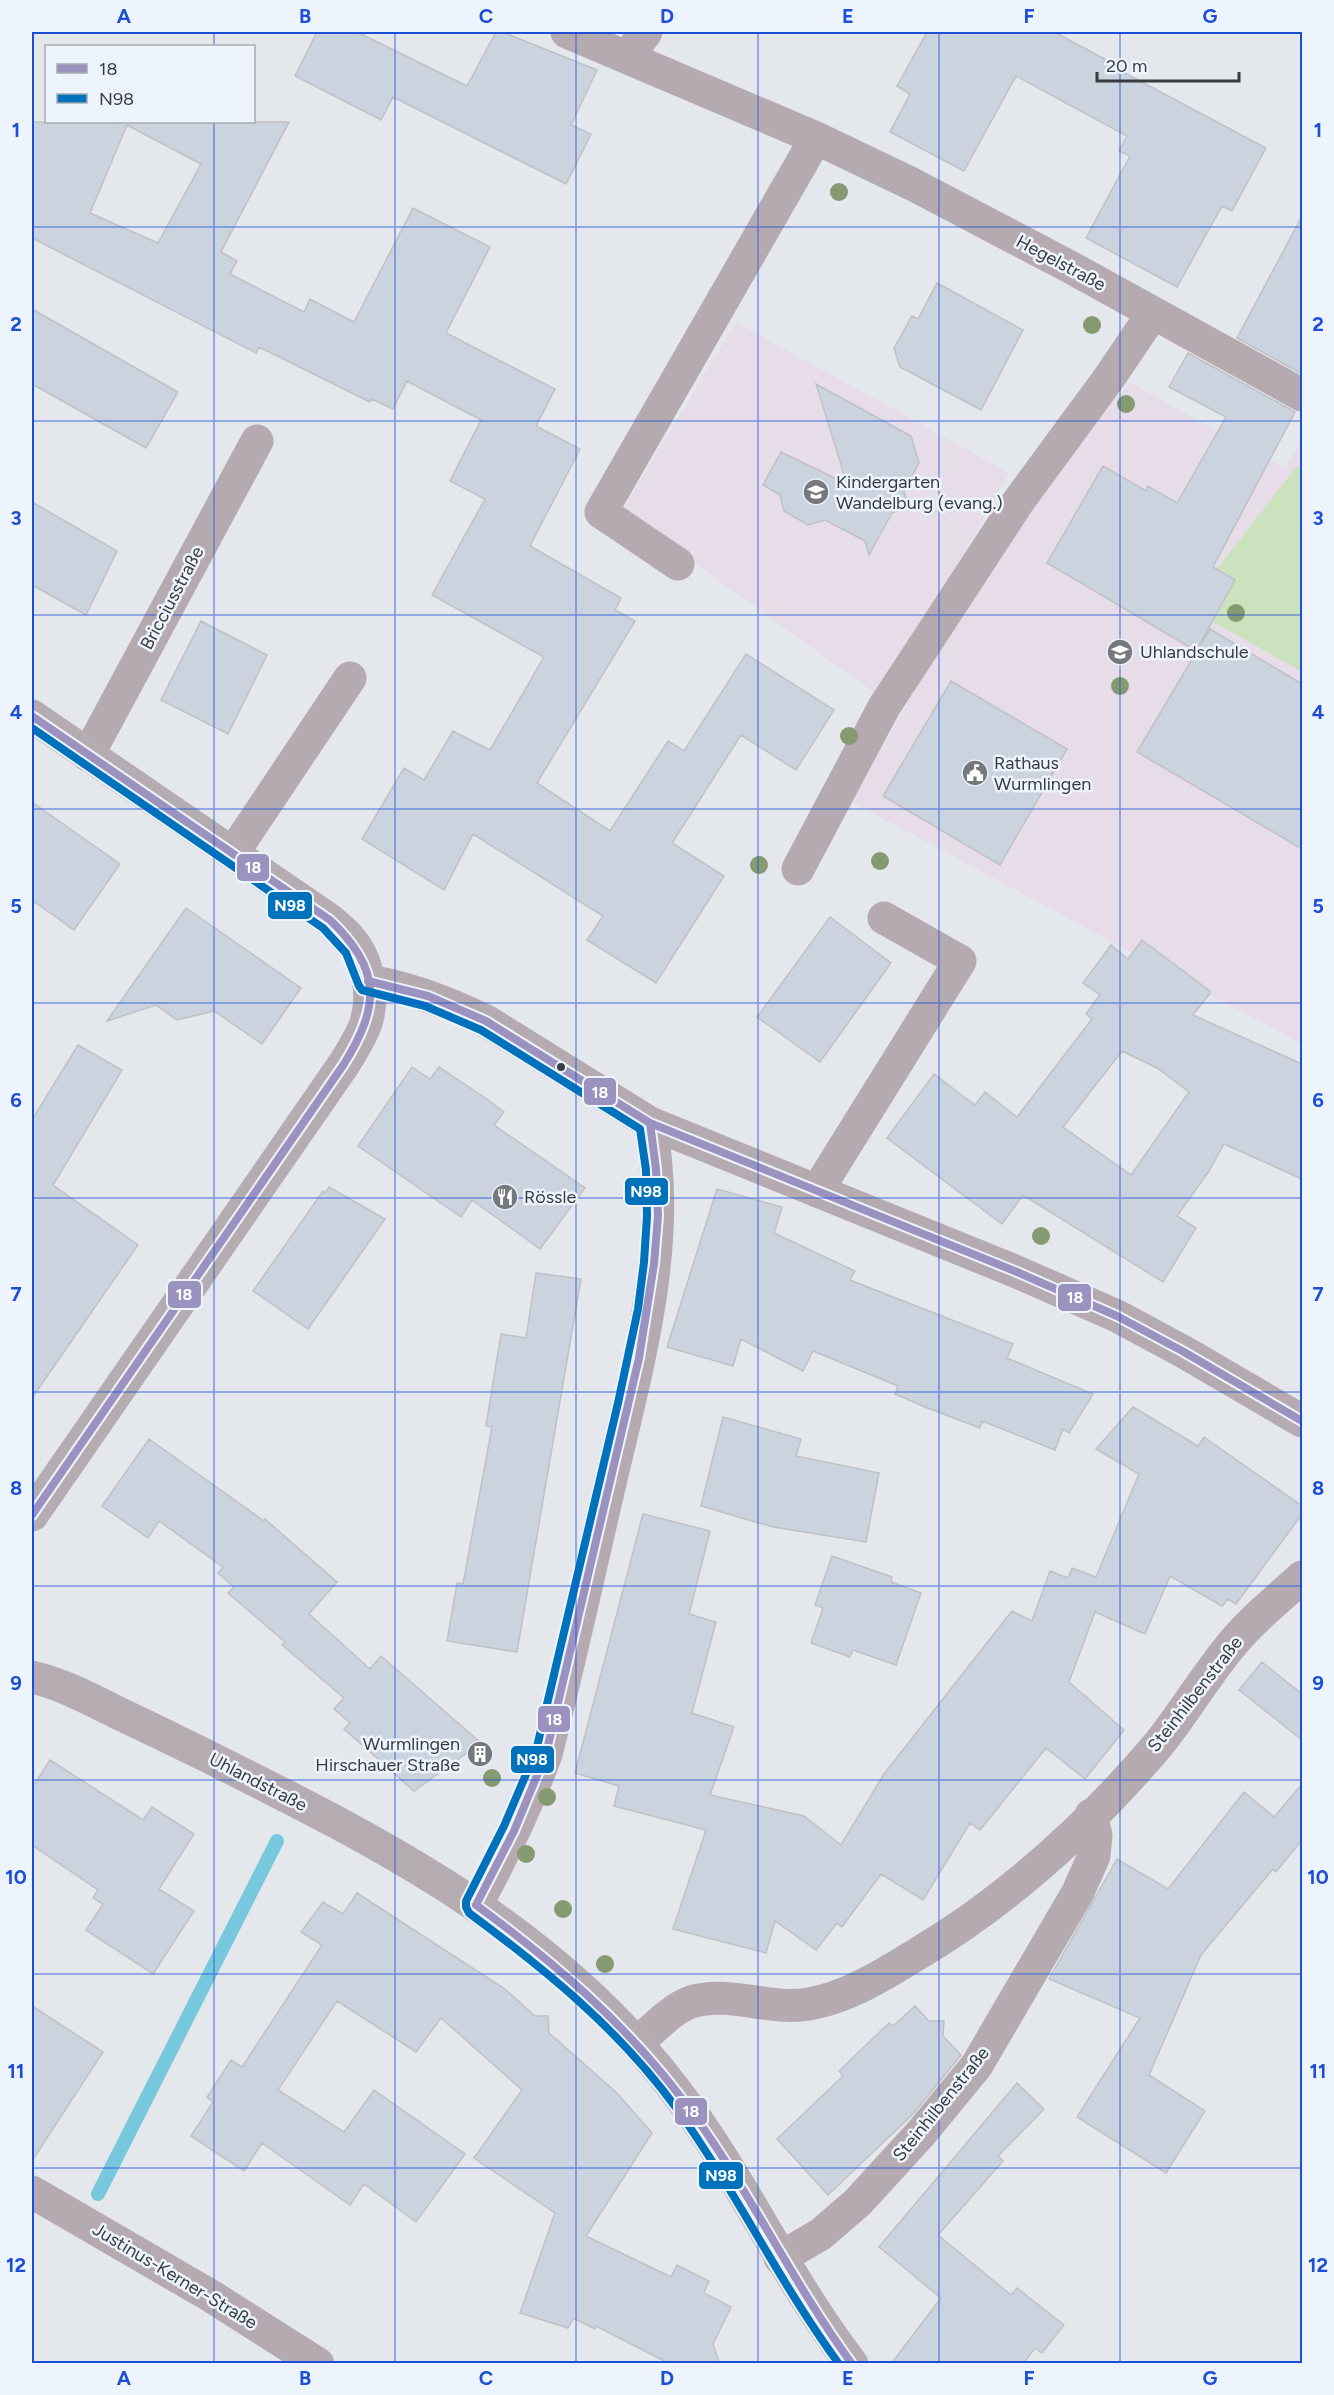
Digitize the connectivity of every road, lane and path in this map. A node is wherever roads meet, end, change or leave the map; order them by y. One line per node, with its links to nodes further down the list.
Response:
1 (567, 32): 2 (street, Hegelstraße)
2 (637, 44): 3 (street, Hegelstraße)
3 (816, 138): 4 (street, Hegelstraße); 7 (street)
4 (1154, 313): 5 (street, Hegelstraße); 12 (street)
5 (1302, 394)
6 (257, 441): 10 (street, Bricciusstraße)
7 (678, 564)
8 (350, 678): 11 (street)
9 (32, 716): 10 (main road)
10 (88, 755): 11 (main road)
11 (232, 854): 14 (main road)
12 (798, 869)
13 (884, 918): 16 (street)
14 (368, 981): 15 (street); 18 (main road)
15 (650, 1123): 16 (street); 22 (street)
16 (817, 1191): 17 (street)
17 (1302, 1421)
18 (32, 1515)
19 (1302, 1577): 21 (street, Steinhilbenstraße)
20 (32, 1677): 22 (main road, Uhlandstraße)
21 (1091, 1815): 23 (street, Steinhilbenstraße); 25 (street, Steinhilbenstraße)
22 (476, 1905): 23 (main road, Uhlandstraße)
23 (637, 2043): 25 (main road, Uhlandstraße)
24 (32, 2192): 26 (street, Justinus-Kerner-Straße)
25 (780, 2258): 27 (main road, Uhlandstraße)
26 (318, 2364)
27 (852, 2364)

